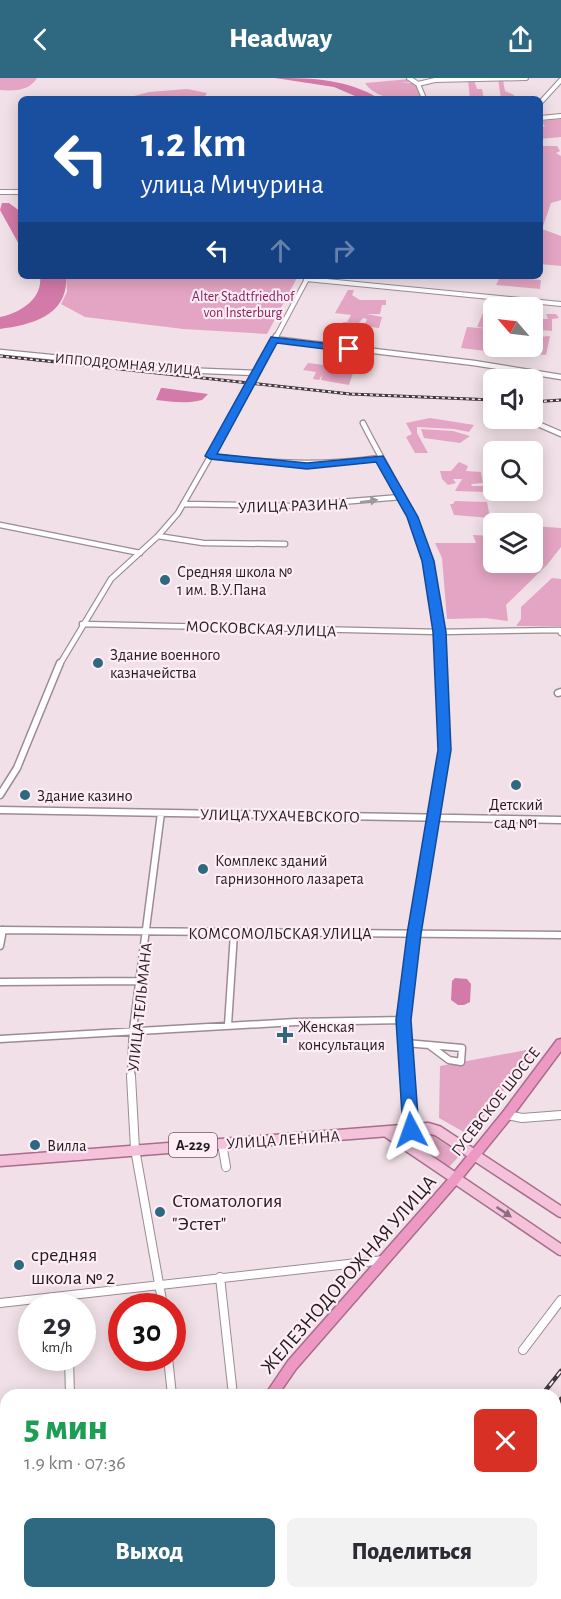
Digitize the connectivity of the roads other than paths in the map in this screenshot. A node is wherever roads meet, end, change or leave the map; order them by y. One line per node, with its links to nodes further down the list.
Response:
1 (409, 78): 4 (street)
2 (526, 78): 4 (street)
3 (561, 80): 6 (street)
4 (418, 84): 5 (street)
5 (422, 96)
6 (543, 100)
7 (561, 116): 8 (street)
8 (543, 118)
9 (0, 192): 10 (street)
10 (18, 192)
11 (306, 279): 14 (street)
12 (317, 279): 13 (street)
13 (561, 303)
14 (274, 339): 16 (street); 17 (street)
15 (0, 352): 16 (street, ИППОДРОМНАЯ УЛИЦА)
16 (256, 375): 21 (street, bridge)
17 (561, 377)
18 (363, 423): 22 (street)
19 (543, 426): 20 (street)
20 (561, 434)
21 (210, 456): 22 (street); 24 (street)
22 (379, 458): 23 (street)
23 (401, 497): 24 (street, УЛИЦА РАЗИНА, one-way to 23); 30 (street)
24 (183, 504): 26 (street)
25 (0, 525): 28 (street)
26 (158, 536): 27 (street); 28 (street)
27 (285, 544)
28 (140, 553): 29 (street)
29 (82, 624): 30 (street, МОСКОВСКАЯ УЛИЦА); 32 (street)
30 (440, 632): 31 (street, МОСКОВСКАЯ УЛИЦА); 35 (street)
31 (561, 633)
32 (0, 795)
33 (0, 810): 34 (street, УЛИЦА ТУХАЧЕВСКОГО)
34 (161, 813): 35 (street, УЛИЦА ТУХАЧЕВСКОГО); 38 (street, УЛИЦА ТЕЛЬМАНА)
35 (434, 818): 36 (street, УЛИЦА ТУХАЧЕВСКОГО); 40 (street)
36 (561, 820)
37 (2, 930): 38 (street, КОМСОМОЛЬСКАЯ УЛИЦА); 42 (street)
38 (147, 932): 39 (street, КОМСОМОЛЬСКАЯ УЛИЦА); 43 (street, УЛИЦА ТЕЛЬМАНА)
39 (234, 933): 40 (street, КОМСОМОЛЬСКАЯ УЛИЦА); 46 (street)
40 (414, 934): 41 (street, КОМСОМОЛЬСКАЯ УЛИЦА); 45 (street)
41 (561, 935)
42 (0, 946)
43 (139, 981): 44 (street); 47 (street, УЛИЦА ТЕЛЬМАНА)
44 (0, 982)
45 (404, 1020): 46 (street); 50 (street)
46 (228, 1025): 47 (street)
47 (133, 1030): 48 (street); 57 (street, УЛИЦА ТЕЛЬМАНА)
48 (0, 1039)
49 (561, 1043): 52 (highway, ГУСЕВСКОЕ ШОССЕ)
50 (405, 1044): 51 (street); 54 (street)
51 (429, 1045)
52 (507, 1115): 53 (street); 59 (highway, ГУСЕВСКОЕ ШОССЕ)
53 (561, 1115)
54 (411, 1130): 55 (main road, УЛИЦА ЛЕНИНА); 58 (street); 59 (main road, УЛИЦА ЛЕНИНА)
55 (387, 1132): 56 (main road, УЛИЦА ЛЕНИНА / А-229); 58 (main road)
56 (222, 1143): 57 (main road, УЛИЦА ЛЕНИНА / А-229); 61 (street)
57 (135, 1149): 60 (main road, УЛИЦА ЛЕНИНА / А-229); 67 (street, УЛИЦА ТЕЛЬМАНА)
58 (411, 1149): 62 (main road)
59 (475, 1155): 62 (highway, ГУСЕВСКОЕ ШОССЕ); 63 (main road, УЛИЦА ЛЕНИНА)
60 (0, 1161)
61 (226, 1167)
62 (455, 1179): 64 (main road, one-way to 64); 65 (highway, ЖЕЛЕЗНОДОРОЖНАЯ УЛИЦА)
63 (561, 1212)
64 (561, 1250)
65 (386, 1260): 66 (street); 79 (highway, ЖЕЛЕЗНОДОРОЖНАЯ УЛИЦА)
66 (220, 1277): 67 (street); 78 (street)
67 (163, 1288): 68 (street); 69 (street, УЛИЦА ТЕЛЬМАНА)
68 (96, 1293)
69 (163, 1293)
70 (561, 1300): 73 (street)
71 (18, 1301): 72 (street)
72 (0, 1303)
73 (523, 1350)
74 (69, 1371): 76 (street)
75 (169, 1371): 77 (street)
76 (70, 1389)
77 (171, 1389)
78 (231, 1389)
79 (275, 1389)

